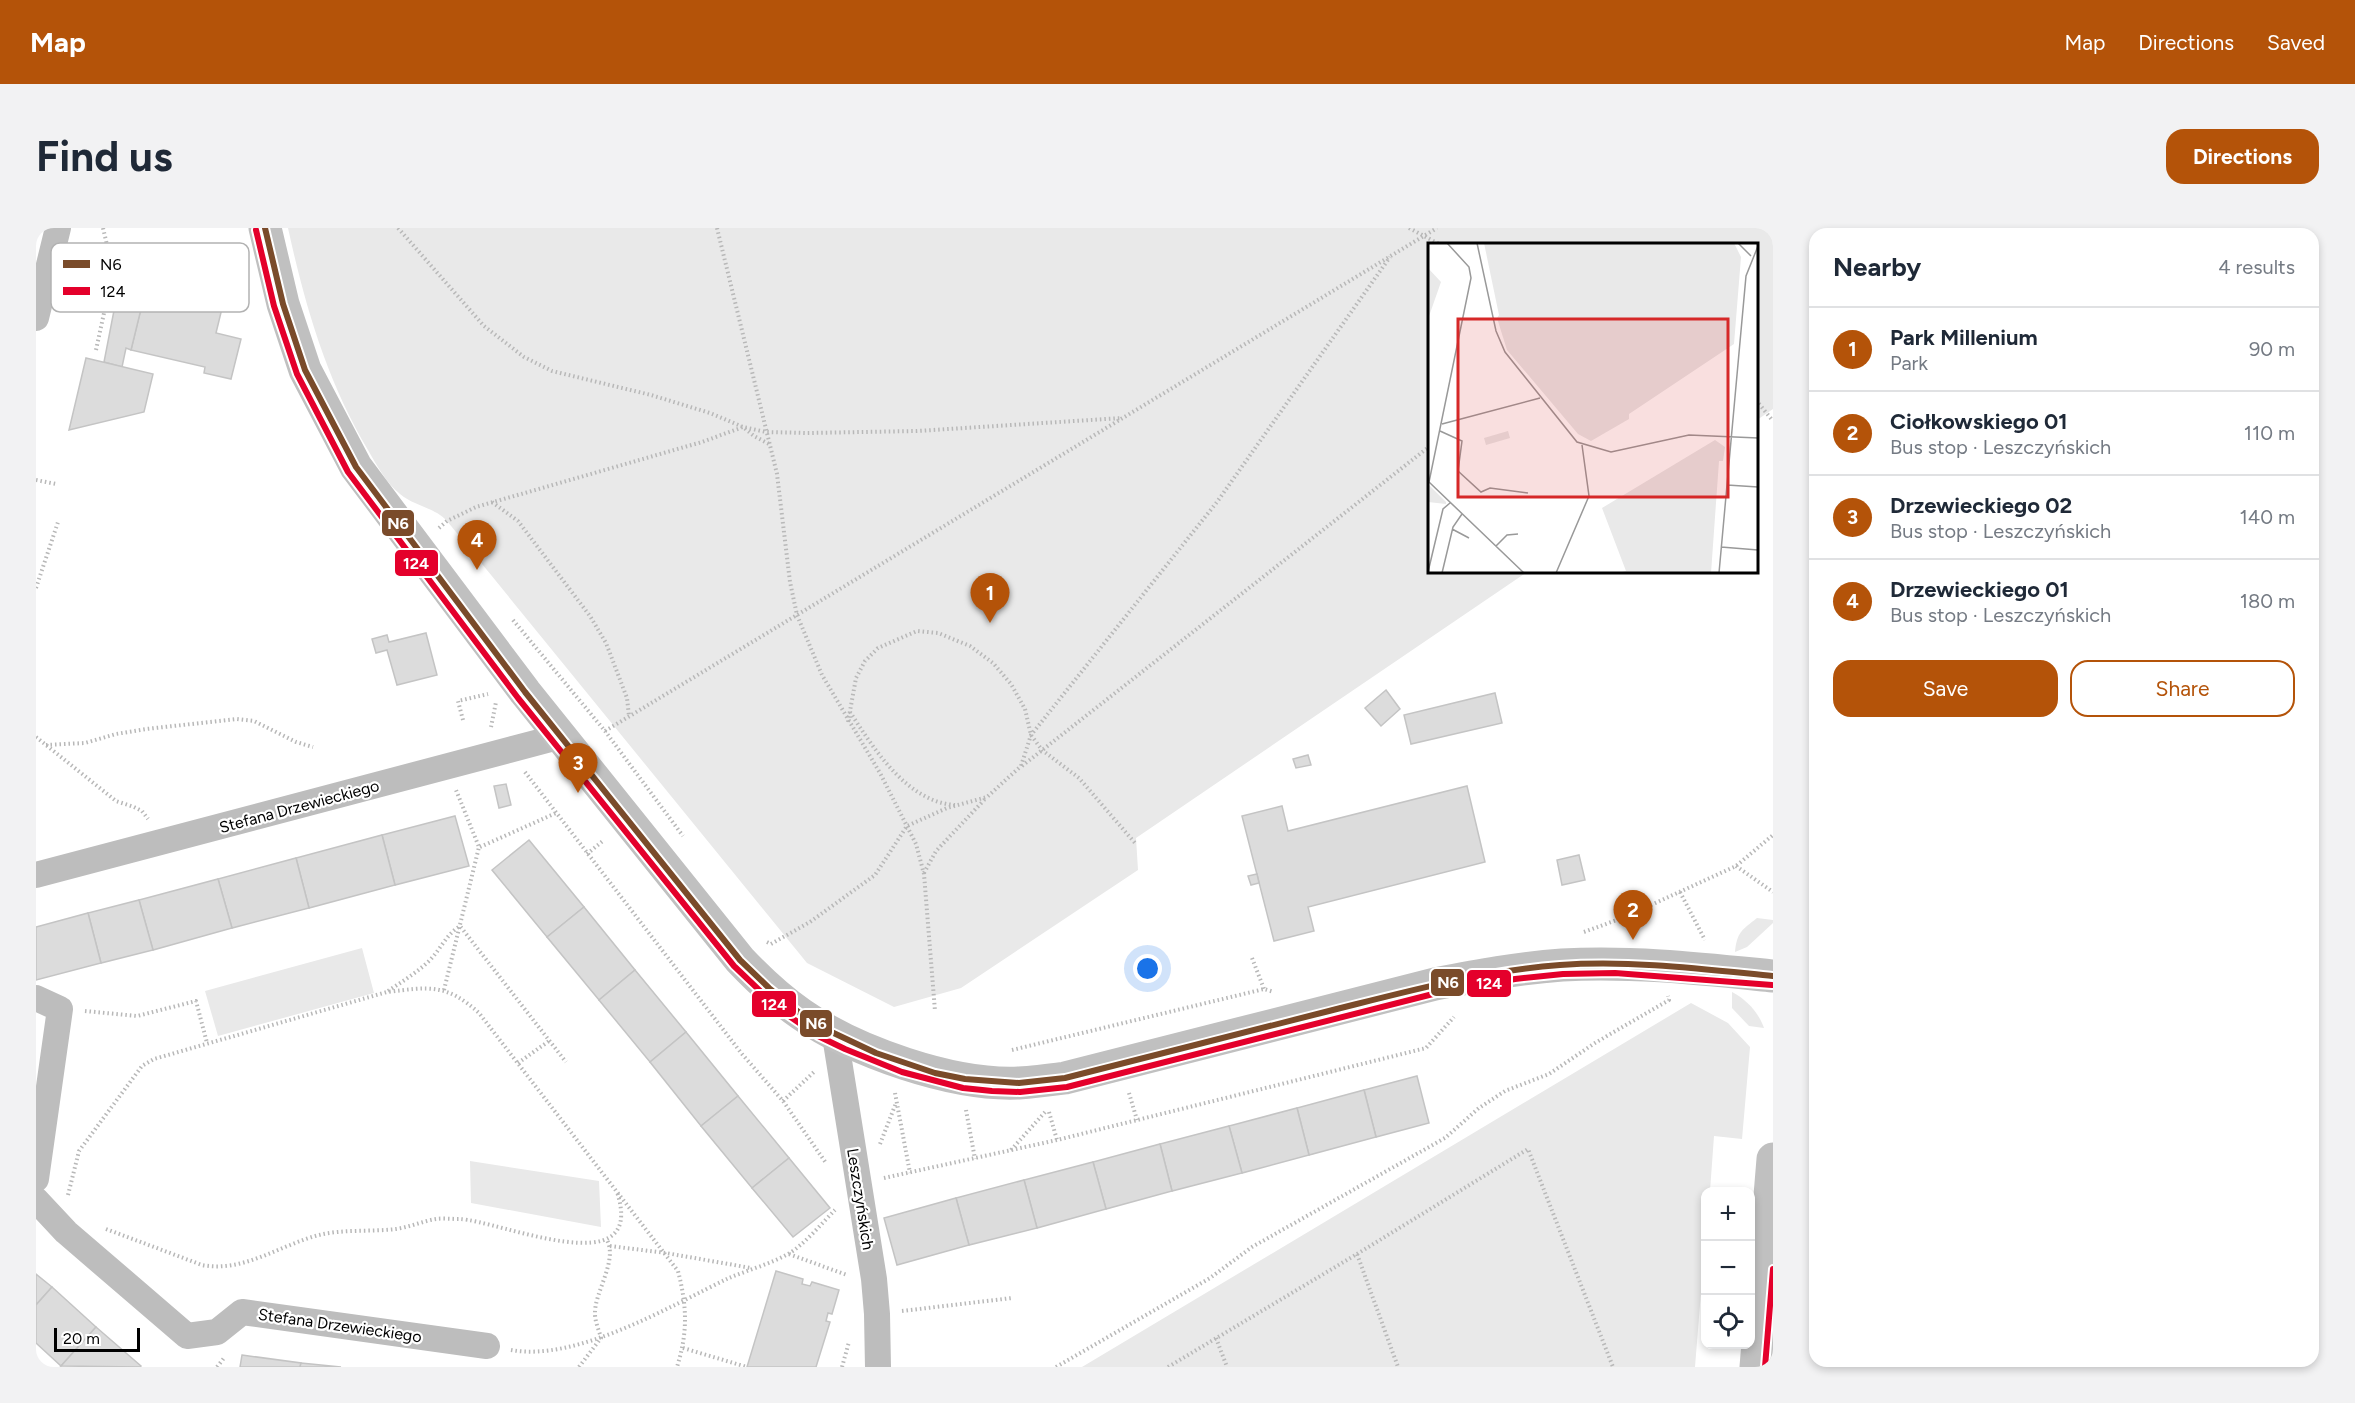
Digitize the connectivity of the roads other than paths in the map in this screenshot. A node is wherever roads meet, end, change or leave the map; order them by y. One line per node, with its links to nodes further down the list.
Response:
1 (58, 228): 3 (street)
2 (265, 228): 6 (street)
3 (54, 243)
4 (51, 255): 5 (street)
5 (36, 318)
6 (562, 736): 7 (street, Stefana Drzewieckiego); 10 (street)
7 (36, 875)
8 (1773, 976): 10 (street)
9 (36, 998): 12 (street)
10 (835, 1036): 15 (street, Leszczyńskich)
11 (1773, 1159): 16 (street)
12 (36, 1179)
13 (36, 1200): 14 (street, Stefana Drzewieckiego)
14 (487, 1346)
15 (878, 1364)
16 (1756, 1367)

